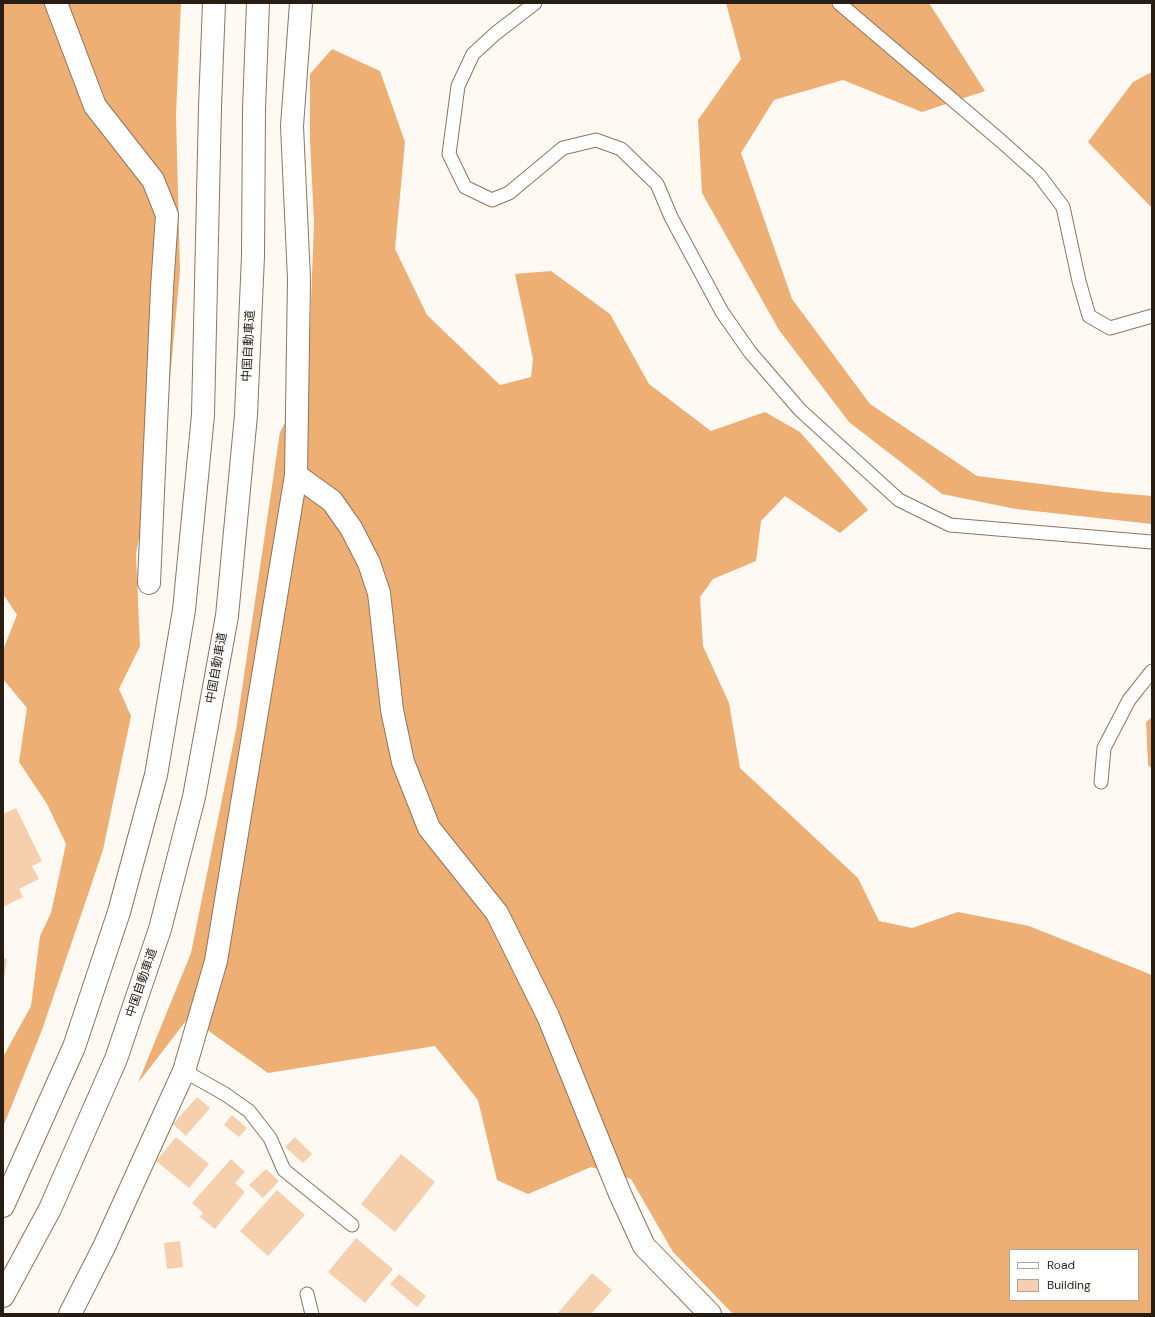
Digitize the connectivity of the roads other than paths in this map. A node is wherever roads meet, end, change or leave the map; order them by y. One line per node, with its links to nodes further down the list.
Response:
1 (56, 3): 10 (main road)
2 (214, 3): 14 (main road)
3 (258, 3): 17 (main road, 中国自動車道)
4 (301, 3): 8 (main road)
5 (535, 3): 9 (lane)
6 (839, 3): 7 (lane)
7 (1152, 316)
8 (296, 475): 13 (main road); 20 (main road)
9 (1152, 542)
10 (149, 583)
11 (1152, 671): 12 (lane)
12 (1100, 782)
13 (184, 1071): 15 (lane); 18 (main road)
14 (3, 1206)
15 (352, 1225)
16 (307, 1294): 19 (lane)
17 (3, 1296)
18 (70, 1314)
19 (312, 1314)
20 (710, 1314)

